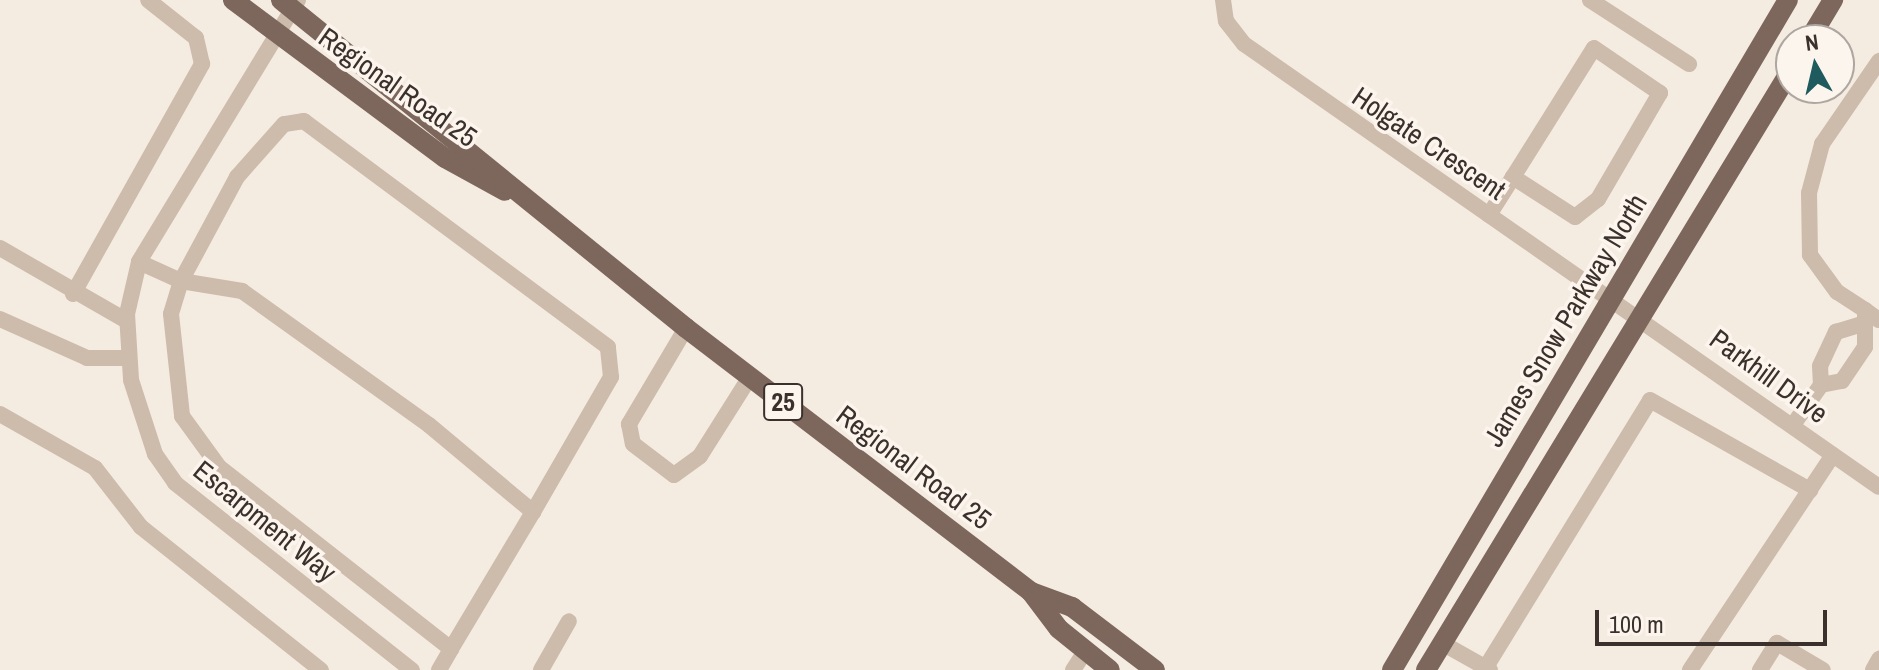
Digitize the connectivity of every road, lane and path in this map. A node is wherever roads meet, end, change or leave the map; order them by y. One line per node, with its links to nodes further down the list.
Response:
1 (148, 0): 19 (street)
2 (233, 0): 9 (main road, Regional Road 25 / 25)
3 (1223, 0): 15 (street, Holgate Crescent)
4 (1590, 0): 11 (street)
5 (1788, 0): 20 (main road, James Snow Parkway North)
6 (1833, 0): 8 (main road)
7 (291, 3): 9 (street, Escarpment Way); 14 (main road, Regional Road 25 / 25)
8 (1819, 24)
9 (278, 36): 14 (main road, Regional Road 25 / 25); 17 (street, Escarpment Way)
10 (1879, 61): 22 (street)
11 (1689, 64)
12 (1775, 95): 21 (main road)
13 (1513, 177): 13 (street); 15 (street)
14 (537, 209): 26 (main road, Regional Road 25 / 25)
15 (1489, 215): 20 (street, Holgate Crescent)
16 (0, 248): 19 (street)
17 (139, 262): 18 (street); 25 (street, Escarpment Way)
18 (181, 281): 35 (street); 35 (street); 39 (street)
19 (73, 294): 25 (street)
20 (1611, 297): 21 (street, Holgate Crescent); 50 (main road, James Snow Parkway North)
21 (1636, 313): 31 (street, Parkhill Drive); 38 (main road)
22 (1862, 318): 24 (street); 29 (street); 29 (street)
23 (0, 319): 27 (street)
24 (1879, 320)
25 (127, 321): 27 (street, Escarpment Way)
26 (686, 328): 28 (main road, Regional Road 25 / 25); 28 (street)
27 (128, 358): 44 (street, Escarpment Way)
28 (750, 377): 36 (main road, Regional Road 25 / 25)
29 (1821, 385): 31 (street)
30 (0, 414): 43 (street)
31 (1793, 425): 32 (street, Parkhill Drive)
32 (1833, 455): 33 (street, Parkhill Drive); 34 (street)
33 (1879, 487)
34 (1810, 490): 42 (street); 52 (street)
35 (533, 512): 39 (street)
36 (1031, 592): 40 (main road, Regional Road 25 / 25); 49 (main road, Regional Road 25 / 25)
37 (569, 621): 46 (street)
38 (1442, 643): 42 (street); 51 (main road)
39 (451, 649): 45 (street)
40 (1086, 650): 47 (street); 48 (main road, Regional Road 25 / 25)
41 (1879, 659): 55 (street)
42 (1488, 669)
43 (321, 670)
44 (412, 670)
45 (439, 670)
46 (541, 670)
47 (1073, 670)
48 (1110, 670)
49 (1155, 670)
50 (1392, 670)
51 (1426, 670)
52 (1690, 670)
53 (1760, 670): 54 (street)
54 (1823, 670)
55 (1873, 670)

